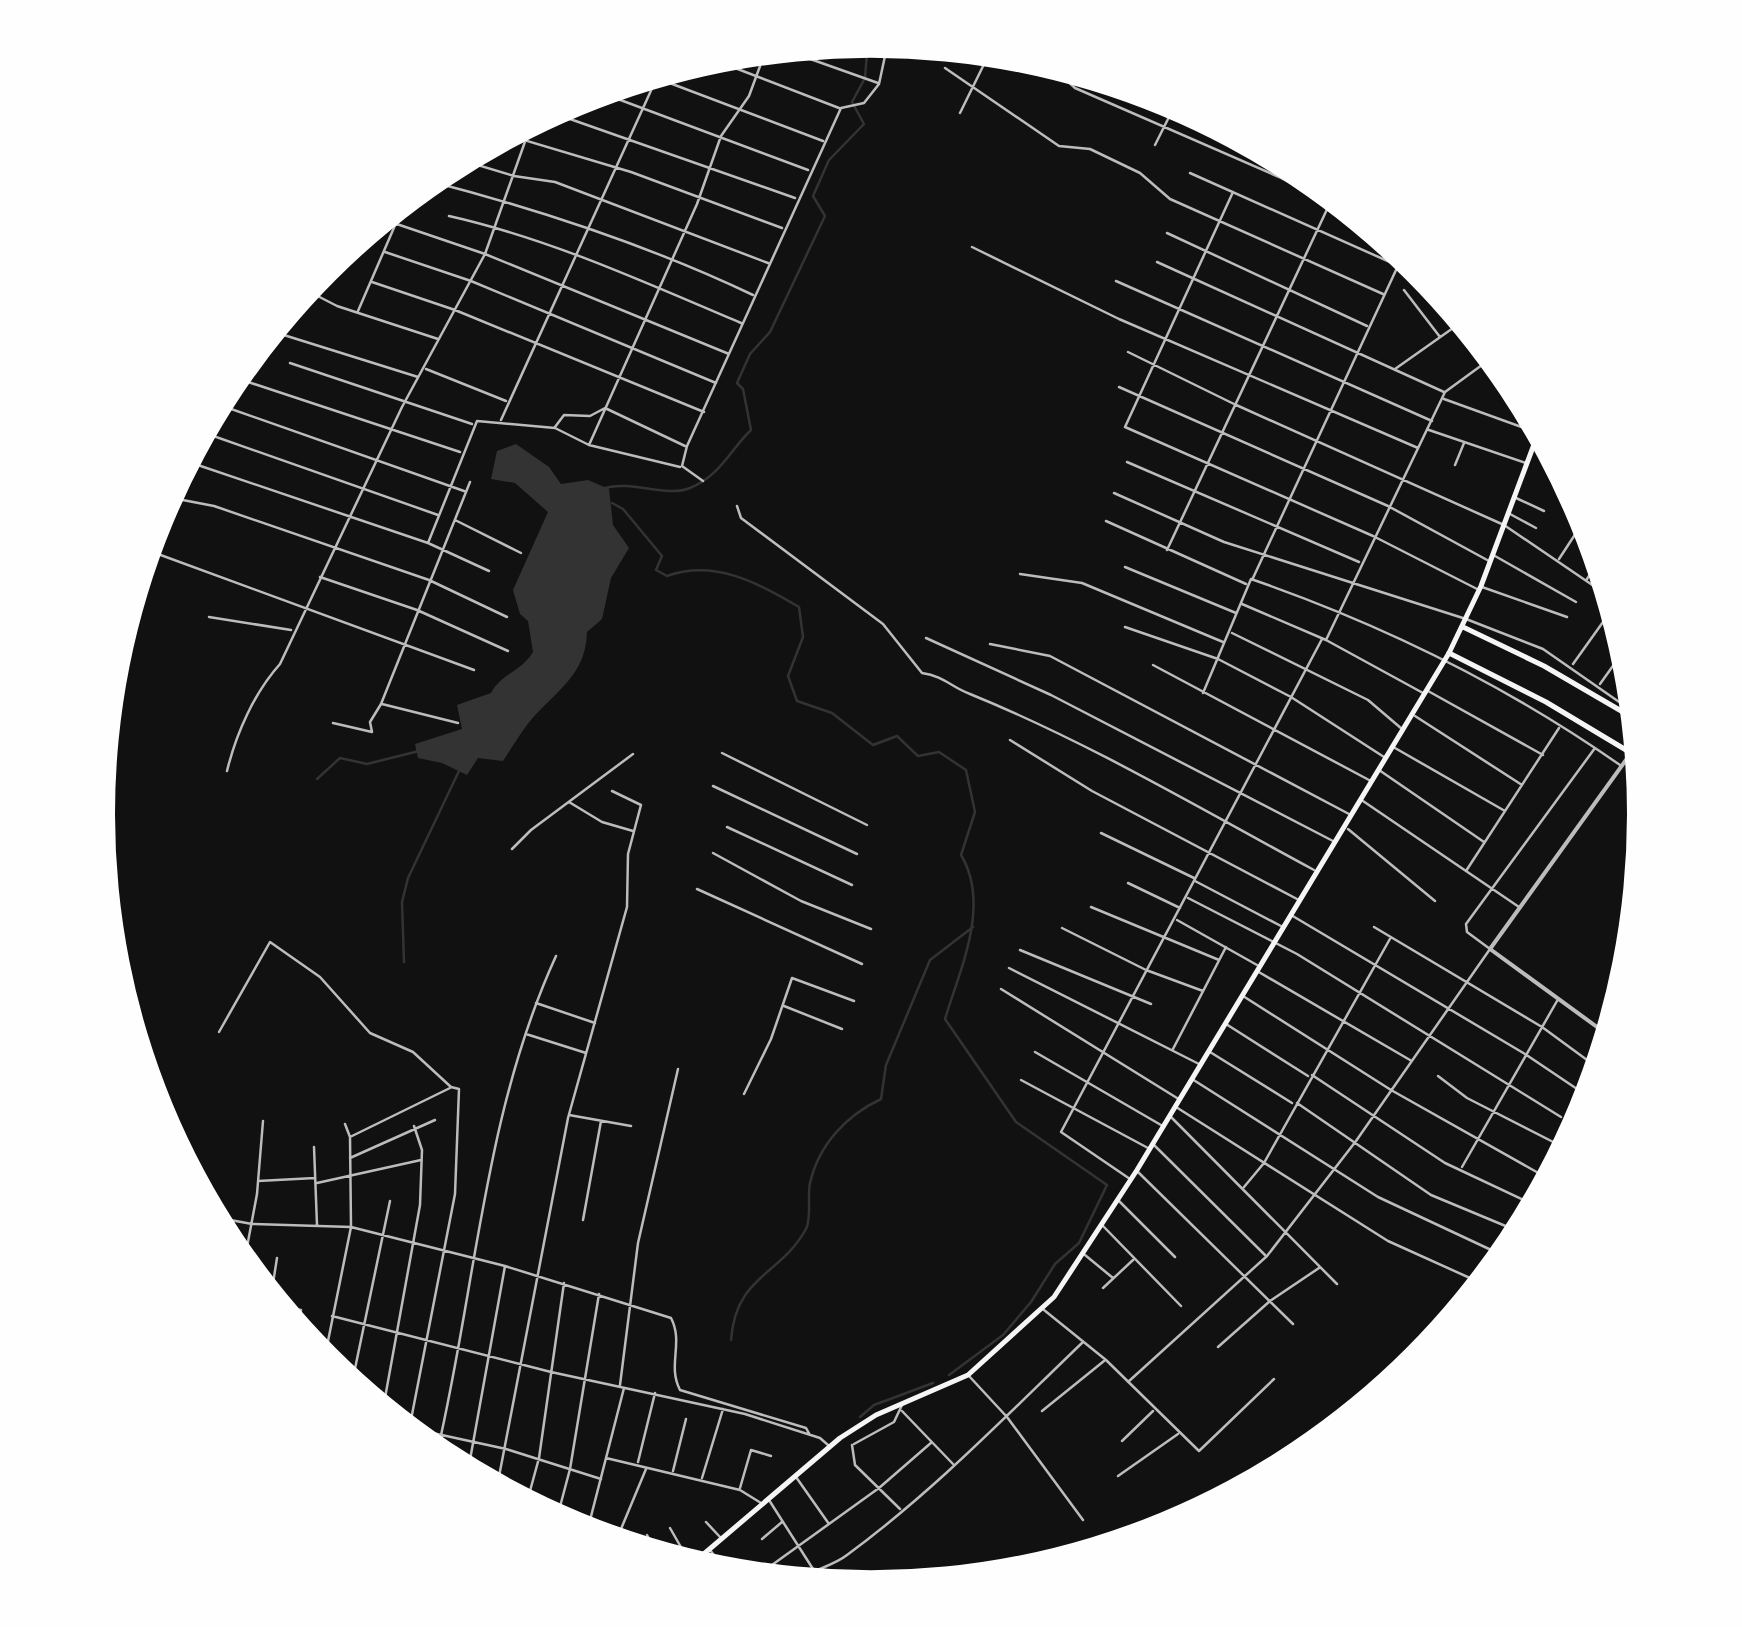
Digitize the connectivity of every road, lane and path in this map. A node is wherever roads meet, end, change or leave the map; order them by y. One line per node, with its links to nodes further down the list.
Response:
1 (885, 58): 9 (street)
2 (812, 60): 9 (street)
3 (761, 66): 7 (street)
4 (982, 66): 11 (street)
5 (945, 68): 11 (street)
6 (742, 69): 7 (street)
7 (758, 74): 14 (street); 15 (street)
8 (676, 83): 15 (street)
9 (879, 84): 14 (street)
10 (1071, 84): 20 (street)
11 (972, 85): 17 (street); 41 (street)
12 (651, 91): 16 (street)
13 (620, 101): 16 (street)
14 (840, 108): 24 (street)
15 (742, 109): 21 (street); 24 (street)
16 (642, 110): 21 (street); 22 (street)
17 (960, 112)
18 (1167, 118): 20 (street)
19 (572, 120): 22 (street)
20 (1164, 124): 25 (street); 30 (street)
21 (721, 136): 27 (street); 29 (street)
22 (628, 139): 27 (street); 28 (street)
23 (527, 140): 28 (street); 32 (street)
24 (824, 142): 29 (street)
25 (1156, 144)
26 (481, 166): 32 (street)
27 (711, 166): 36 (street); 37 (street)
28 (615, 168): 35 (street); 36 (street)
29 (810, 170): 37 (street)
30 (1270, 172)
31 (1190, 173): 34 (street)
32 (514, 176): 35 (street); 38 (street)
33 (451, 185): 38 (street)
34 (1233, 192): 41 (street); 47 (street)
35 (602, 198): 43 (street); 48 (street)
36 (699, 198): 46 (street); 48 (street)
37 (796, 198): 46 (street)
38 (507, 199): 43 (street); 44 (street)
39 (1326, 210): 47 (street)
40 (450, 216): 44 (street)
41 (1220, 222): 51 (street); 56 (street)
42 (400, 223): 53 (street)
43 (590, 226): 54 (street); 55 (street)
44 (496, 227): 53 (street); 54 (street)
45 (394, 228): 52 (street)
46 (783, 228): 59 (street)
47 (1316, 228): 56 (street); 57 (street)
48 (685, 230): 55 (street); 59 (street)
49 (1167, 233): 51 (street)
50 (972, 247): 84 (street)
51 (1206, 251): 63 (street); 67 (street)
52 (385, 252): 61 (street); 64 (street)
53 (485, 254): 61 (street); 65 (street)
54 (577, 256): 65 (street); 66 (street)
55 (671, 258): 66 (street); 71 (street)
56 (1302, 258): 67 (street); 69 (street)
57 (1384, 259)
58 (1157, 262): 63 (street)
59 (769, 264): 71 (street)
60 (1396, 270): 69 (street)
61 (471, 280): 72 (street); 75 (street)
62 (1116, 281): 73 (street)
63 (1194, 281): 73 (street); 76 (street)
64 (372, 282): 72 (street); 74 (street)
65 (563, 284): 75 (street); 77 (street)
66 (658, 287): 77 (street); 78 (street)
67 (1288, 288): 76 (street); 79 (street)
68 (1404, 290): 82 (street)
69 (1383, 294): 79 (street)
70 (321, 296): 74 (street)
71 (755, 296): 78 (street)
72 (455, 310): 83 (street); 85 (street)
73 (1179, 310): 84 (street); 86 (street)
74 (358, 311): 83 (street)
75 (550, 312): 85 (street); 87 (street)
76 (1274, 317): 86 (street); 90 (street)
77 (645, 319): 87 (street); 89 (street)
78 (742, 324): 89 (street)
79 (1368, 326): 90 (street)
80 (1452, 330): 82 (street)
81 (286, 336): 97 (street)
82 (1440, 338): 95 (street)
83 (439, 339): 94 (street)
84 (1164, 339): 92 (street); 96 (street)
85 (535, 343): 98 (street); 106 (street)
86 (1260, 346): 96 (street); 99 (street)
87 (632, 347): 98 (street); 101 (street)
88 (1128, 352): 92 (street)
89 (729, 354): 101 (street)
90 (1357, 354): 95 (street); 99 (street)
91 (290, 363): 107 (street)
92 (1153, 364): 104 (street); 108 (street)
93 (1481, 366): 103 (street)
94 (424, 368): 97 (street); 106 (street)
95 (1394, 370): 103 (street)
96 (1246, 374): 108 (street); 111 (street)
97 (419, 378): 107 (street)
98 (619, 378): 109 (street); 112 (street)
99 (1344, 382): 111 (street); 114 (street)
100 (250, 383): 119 (street)
101 (717, 384): 112 (street)
102 (1118, 388): 104 (street)
103 (1446, 392): 105 (street)
104 (1138, 396): 120 (street); 131 (street)
105 (1442, 398): 114 (street); 116 (street)
106 (508, 401): 113 (street)
107 (405, 403): 115 (street); 119 (street)
108 (1234, 404): 120 (street); 123 (street)
109 (605, 408): 117 (street); 124 (street); 125 (street)
110 (232, 409): 129 (street)
111 (1331, 412): 123 (street); 126 (street)
112 (705, 413): 125 (street)
113 (502, 420): 115 (street); 117 (street)
114 (1432, 421): 118 (street)
115 (474, 425): 128 (street)
116 (1519, 425)
117 (554, 428): 124 (street)
118 (1428, 430): 122 (street); 126 (street)
119 (391, 431): 128 (street); 129 (street)
120 (1220, 434): 131 (street); 136 (street)
121 (215, 437): 141 (street)
122 (1465, 440): 132 (street); 133 (street)
123 (1317, 441): 136 (street); 137 (street)
124 (590, 445): 135 (street)
125 (687, 446): 135 (street)
126 (1418, 448): 137 (street)
127 (1533, 449): 132 (main road)
128 (462, 452): 140 (street)
129 (378, 461): 140 (street); 141 (street)
130 (1127, 462): 143 (street)
131 (1206, 462): 143 (street); 146 (street)
132 (1527, 464): 145 (main road)
133 (1455, 465)
134 (200, 466): 153 (street)
135 (682, 466): 138 (street)
136 (1303, 470): 146 (street); 149 (street)
137 (1402, 478): 149 (street); 158 (street)
138 (703, 481)
139 (470, 482): 142 (street)
140 (448, 484): 142 (street); 152 (street)
141 (362, 489): 152 (street); 153 (street)
142 (466, 492): 154 (street)
143 (1193, 492): 156 (street); 157 (street)
144 (1114, 493): 156 (street)
145 (1515, 497): 150 (street); 151 (main road)
146 (1288, 498): 157 (street); 160 (street)
147 (184, 500): 163 (street)
148 (737, 506): 248 (street)
149 (1388, 506): 160 (street); 169 (street)
150 (1544, 511)
151 (1509, 513): 158 (main road); 159 (street)
152 (439, 515): 162 (street)
153 (348, 519): 162 (street); 163 (street)
154 (454, 520): 164 (street); 166 (street)
155 (1106, 521): 165 (street)
156 (1179, 522): 165 (street); 167 (street)
157 (1278, 525): 167 (street); 171 (street)
158 (1504, 525): 169 (main road); 170 (street)
159 (1536, 528)
160 (1373, 536): 171 (street); 183 (street)
161 (1574, 537): 170 (street)
162 (428, 544): 164 (street)
163 (334, 549): 176 (street); 177 (street)
164 (441, 549): 173 (street); 177 (street)
165 (1167, 550): 182 (street)
166 (520, 553)
167 (1265, 554): 178 (street); 180 (street)
168 (161, 555): 186 (street)
169 (1492, 558): 183 (main road); 184 (street)
170 (1558, 560): 179 (street)
171 (1360, 562): 180 (street)
172 (1125, 567): 189 (street)
173 (489, 571)
174 (1020, 574): 202 (street)
175 (1589, 576): 179 (street)
176 (319, 577): 186 (street); 187 (street)
177 (429, 580): 187 (street); 191 (street)
178 (1252, 580): 182 (street); 188 (street)
179 (1586, 580): 181 (street)
180 (1352, 581): 188 (street); 193 (street)
181 (1591, 583)
182 (1248, 584): 185 (street)
183 (1480, 588): 192 (street); 193 (main road)
184 (1576, 602)
185 (1242, 604): 189 (street); 201 (street)
186 (305, 606): 197 (street); 200 (street)
187 (417, 610): 200 (street); 204 (street)
188 (1338, 611): 201 (street); 207 (street)
189 (1237, 614): 198 (street)
190 (209, 617): 197 (street)
191 (507, 617)
192 (1567, 617)
193 (1466, 618): 196 (main road); 209 (street)
194 (1602, 623): 209 (street)
195 (1125, 627): 206 (street)
196 (1463, 627): 205 (main road); 219 (main road)
197 (294, 630): 238 (street)
198 (1230, 632): 202 (street); 210 (street)
199 (926, 638): 243 (street)
200 (404, 640): 212 (street); 218 (street)
201 (1324, 640): 210 (street); 215 (street)
202 (1224, 643): 206 (street)
203 (990, 644): 235 (street)
204 (508, 651)
205 (1449, 653): 207 (main road); 229 (main road)
206 (1218, 659): 214 (street); 216 (street)
207 (1444, 662): 215 (main road); 223 (street)
208 (1153, 665): 214 (street)
209 (1572, 666): 213 (street)
210 (1307, 667): 216 (street); 225 (street)
211 (1612, 667): 213 (street)
212 (474, 670)
213 (1599, 686): 217 (street)
214 (1204, 692): 224 (street)
215 (1426, 692): 220 (main road); 232 (street)
216 (1291, 697): 224 (street); 233 (street)
217 (1618, 701)
218 (382, 704): 221 (street); 222 (street)
219 (1620, 708)
220 (1411, 715): 225 (main road); 241 (street)
221 (333, 723)
222 (458, 723)
223 (1560, 726): 228 (street); 232 (street)
224 (1275, 728): 235 (street); 239 (street)
225 (1403, 730): 227 (main road)
226 (1010, 740): 257 (street)
227 (1392, 747): 233 (main road); 246 (street)
228 (1594, 748): 236 (street); 266 (street)
229 (1624, 750)
230 (722, 753): 249 (street)
231 (633, 754): 245 (street)
232 (1543, 755): 241 (street)
233 (1386, 758): 237 (main road)
234 (1625, 763): 236 (street)
235 (1257, 764): 243 (street); 247 (street)
236 (1622, 767): 271 (street)
237 (1378, 769): 239 (main road); 255 (street)
238 (227, 771)
239 (1371, 781): 244 (main road)
240 (713, 786): 259 (street)
241 (1523, 786): 246 (street)
242 (612, 791): 252 (street)
243 (1242, 794): 248 (street); 254 (street)
244 (1360, 799): 247 (main road); 261 (street)
245 (568, 802): 252 (street); 256 (street)
246 (1506, 812): 255 (street)
247 (1351, 815): 250 (main road)
248 (1226, 822): 257 (street); 260 (street)
249 (867, 825)
250 (1344, 826): 254 (main road); 269 (street)
251 (727, 827): 264 (street)
252 (635, 832): 305 (street)
253 (1101, 833): 262 (street)
254 (1334, 842): 260 (main road)
255 (1485, 843): 261 (street)
256 (512, 849)
257 (1210, 852): 262 (street); 268 (street)
258 (713, 853): 276 (street)
259 (857, 854)
260 (1316, 871): 268 (main road)
261 (1466, 872): 266 (street)
262 (1195, 880): 267 (street); 275 (street)
263 (1128, 882): 272 (street)
264 (852, 885)
265 (697, 889): 287 (street)
266 (1491, 889): 271 (street); 283 (street)
267 (1187, 898): 272 (street); 281 (street)
268 (1299, 900): 273 (main road)
269 (1435, 901)
270 (1092, 907): 279 (street)
271 (1520, 908): 283 (street)
272 (1181, 909): 274 (street)
273 (1290, 914): 275 (main road); 288 (street)
274 (1176, 919): 279 (street); 282 (street)
275 (1282, 926): 281 (main road)
276 (870, 928)
277 (1062, 928): 291 (street)
278 (1374, 928): 280 (street)
279 (1166, 937): 286 (street); 291 (street)
280 (1391, 937): 288 (street); 292 (street)
281 (1273, 941): 290 (main road); 295 (street)
282 (1226, 948): 286 (street); 290 (street)
283 (1490, 948): 292 (street); 298 (street)
284 (1020, 950): 296 (street)
285 (556, 956): 300 (street)
286 (1220, 960): 294 (street)
287 (862, 964)
288 (1374, 965): 295 (street); 303 (street)
289 (1009, 968): 306 (street)
290 (1257, 968): 297 (main road); 304 (street)
291 (1146, 970): 294 (street); 296 (street)
292 (1466, 981): 303 (street); 308 (street)
293 (1001, 990): 316 (street)
294 (1203, 991): 315 (street)
295 (1358, 993): 304 (street); 313 (street)
296 (1131, 995): 301 (street); 306 (street)
297 (1242, 996): 307 (main road); 314 (street)
298 (1558, 999): 308 (street); 309 (street)
299 (854, 1001): 302 (street)
300 (535, 1003): 305 (street); 312 (street)
301 (1151, 1004)
302 (782, 1005): 310 (street); 334 (street)
303 (1446, 1008): 313 (street); 320 (street)
304 (1342, 1020): 314 (street); 322 (street)
305 (596, 1023): 319 (street)
306 (1116, 1024): 315 (street); 316 (street)
307 (1225, 1024): 317 (main road); 325 (street)
308 (1542, 1027): 320 (street); 321 (street)
309 (1596, 1027)
310 (842, 1029)
311 (219, 1032): 332 (street)
312 (526, 1034): 319 (street); 392 (street)
313 (1429, 1035): 322 (street); 330 (street)
314 (1326, 1049): 325 (street); 333 (street)
315 (1172, 1050): 323 (street)
316 (1102, 1051): 329 (street); 335 (street)
317 (1208, 1051): 323 (main road); 336 (street)
318 (1035, 1052): 329 (street)
319 (587, 1053): 340 (street)
320 (1525, 1054): 330 (street); 331 (street)
321 (1586, 1059)
322 (1411, 1060): 333 (street)
323 (1200, 1064): 327 (main road)
324 (678, 1069): 405 (street)
325 (1310, 1075): 336 (street); 342 (street)
326 (1438, 1076): 339 (street)
327 (1191, 1078): 335 (main road); 351 (street)
328 (1022, 1080): 337 (street)
329 (1085, 1081): 337 (street); 350 (street)
330 (1510, 1083): 339 (street); 343 (street)
331 (1576, 1086)
332 (451, 1087): 352 (street); 386 (street)
333 (1391, 1090): 342 (street); 353 (street)
334 (744, 1094)
335 (1179, 1099): 338 (main road)
336 (1295, 1104): 351 (street); 354 (street)
337 (1072, 1106): 356 (street); 367 (street)
338 (1174, 1106): 341 (main road); 360 (street)
339 (1494, 1110): 353 (street); 355 (street)
340 (569, 1115): 345 (street); 395 (street)
341 (1168, 1116): 350 (main road); 369 (street)
342 (1373, 1116): 354 (street); 363 (street)
343 (1562, 1116)
344 (435, 1120): 348 (street)
345 (601, 1121): 349 (street); 374 (street)
346 (263, 1122): 368 (street)
347 (345, 1124): 352 (street)
348 (414, 1126): 358 (street); 359 (street)
349 (631, 1126)
350 (1162, 1126): 356 (main road)
351 (1279, 1136): 360 (street); 361 (street)
352 (350, 1137): 358 (street)
353 (1478, 1140): 363 (street); 364 (street)
354 (1356, 1141): 361 (street); 379 (street)
355 (1552, 1141)
356 (1151, 1146): 362 (main road); 388 (street)
357 (314, 1147): 366 (street)
358 (350, 1158): 365 (street)
359 (422, 1159): 365 (street); 384 (street)
360 (1264, 1163): 369 (street); 370 (street)
361 (1334, 1168): 370 (street); 385 (street)
362 (1137, 1170): 367 (main road); 399 (street)
363 (1460, 1170): 371 (street)
364 (1536, 1172)
365 (351, 1178): 366 (street); 380 (street)
366 (317, 1180): 368 (street); 377 (street)
367 (1131, 1180): 372 (main road)
368 (258, 1181): 376 (street)
369 (1244, 1187): 381 (street)
370 (1315, 1194): 381 (street); 398 (street)
371 (1522, 1199)
372 (1118, 1200): 378 (main road); 391 (street)
373 (390, 1201): 382 (street)
374 (582, 1220)
375 (234, 1221): 376 (street)
376 (252, 1224): 377 (street); 383 (street)
377 (317, 1226): 380 (street)
378 (1102, 1226): 387 (main road); 390 (street)
379 (1505, 1226)
380 (351, 1227): 382 (street); 408 (street)
381 (1288, 1231): 388 (street); 394 (street)
382 (383, 1237): 384 (street); 409 (street)
383 (248, 1242)
384 (411, 1244): 386 (street); 411 (street)
385 (1489, 1249)
386 (442, 1252): 392 (street); 412 (street)
387 (1084, 1254): 397 (street); 407 (main road)
388 (1267, 1256): 399 (street)
389 (278, 1258): 396 (street)
390 (1134, 1258): 397 (street); 406 (street)
391 (1175, 1258)
392 (474, 1259): 393 (street); 415 (street)
393 (504, 1266): 395 (street); 417 (street)
394 (1321, 1266): 401 (street); 404 (street)
395 (538, 1276): 400 (street); 419 (street)
396 (274, 1278)
397 (1113, 1278): 402 (street)
398 (1468, 1278)
399 (1244, 1280): 404 (street); 425 (street)
400 (564, 1283): 403 (street); 421 (street)
401 (1337, 1284)
402 (1103, 1288)
403 (599, 1294): 405 (street); 423 (street)
404 (1270, 1301): 410 (street); 416 (street)
405 (630, 1306): 426 (street); 433 (street)
406 (1180, 1306)
407 (1043, 1309): 414 (street); 422 (main road)
408 (332, 1316): 409 (street); 413 (street)
409 (363, 1322): 411 (street); 420 (street)
410 (1293, 1324)
411 (394, 1330): 412 (street); 427 (street)
412 (427, 1338): 415 (street); 434 (street)
413 (328, 1339)
414 (1083, 1342): 418 (street); 435 (street)
415 (458, 1346): 417 (street); 438 (street)
416 (1218, 1347)
417 (490, 1355): 419 (street); 443 (street)
418 (1106, 1360): 425 (street); 432 (street)
419 (520, 1364): 421 (street); 446 (street)
420 (355, 1366)
421 (551, 1372): 423 (street); 449 (street)
422 (968, 1375): 429 (main road); 435 (street)
423 (584, 1379): 426 (street); 454 (street)
424 (1274, 1379): 437 (street)
425 (1128, 1382): 431 (street)
426 (622, 1386): 428 (street); 450 (street)
427 (385, 1392)
428 (655, 1393): 430 (street); 451 (street)
429 (902, 1408): 440 (main road); 442 (street); 444 (street)
430 (723, 1409): 433 (street); 460 (street)
431 (1155, 1409): 437 (street); 441 (street)
432 (1042, 1411)
433 (745, 1412): 445 (street)
434 (411, 1413)
435 (1007, 1418): 453 (street); 468 (street)
436 (686, 1419): 456 (street)
437 (1180, 1433): 458 (street)
438 (442, 1436)
439 (443, 1436): 443 (street)
440 (840, 1438): 444 (street); 445 (main road)
441 (1122, 1441)
442 (932, 1442): 453 (street); 462 (street)
443 (474, 1443): 446 (street); 447 (street)
444 (852, 1445): 462 (street)
445 (830, 1446): 457 (main road)
446 (506, 1449): 449 (street); 455 (street)
447 (471, 1455)
448 (771, 1456): 463 (street)
449 (538, 1458): 454 (street); 461 (street)
450 (606, 1458): 451 (street); 459 (street)
451 (638, 1464): 452 (street)
452 (647, 1466): 456 (street); 472 (street)
453 (955, 1466): 466 (street)
454 (570, 1469): 459 (street); 465 (street)
455 (500, 1472)
456 (672, 1472): 460 (street)
457 (795, 1476): 464 (main road); 471 (street)
458 (1118, 1476)
459 (601, 1479): 467 (street)
460 (702, 1480): 463 (street)
461 (530, 1488)
462 (879, 1488): 466 (street); 471 (street)
463 (740, 1490): 464 (street)
464 (766, 1501): 469 (street); 474 (main road)
465 (561, 1503)
466 (902, 1511): 482 (street)
467 (591, 1515)
468 (1083, 1520)
469 (784, 1521): 475 (street); 477 (street)
470 (706, 1522): 474 (street)
471 (830, 1525): 477 (street)
472 (622, 1527)
473 (670, 1528): 476 (street)
474 (722, 1538): 478 (main road)
475 (762, 1539)
476 (680, 1545)
477 (800, 1545): 480 (street); 481 (street)
478 (708, 1549): 479 (street)
479 (710, 1552)
480 (774, 1563)
481 (812, 1567)
482 (820, 1568)

